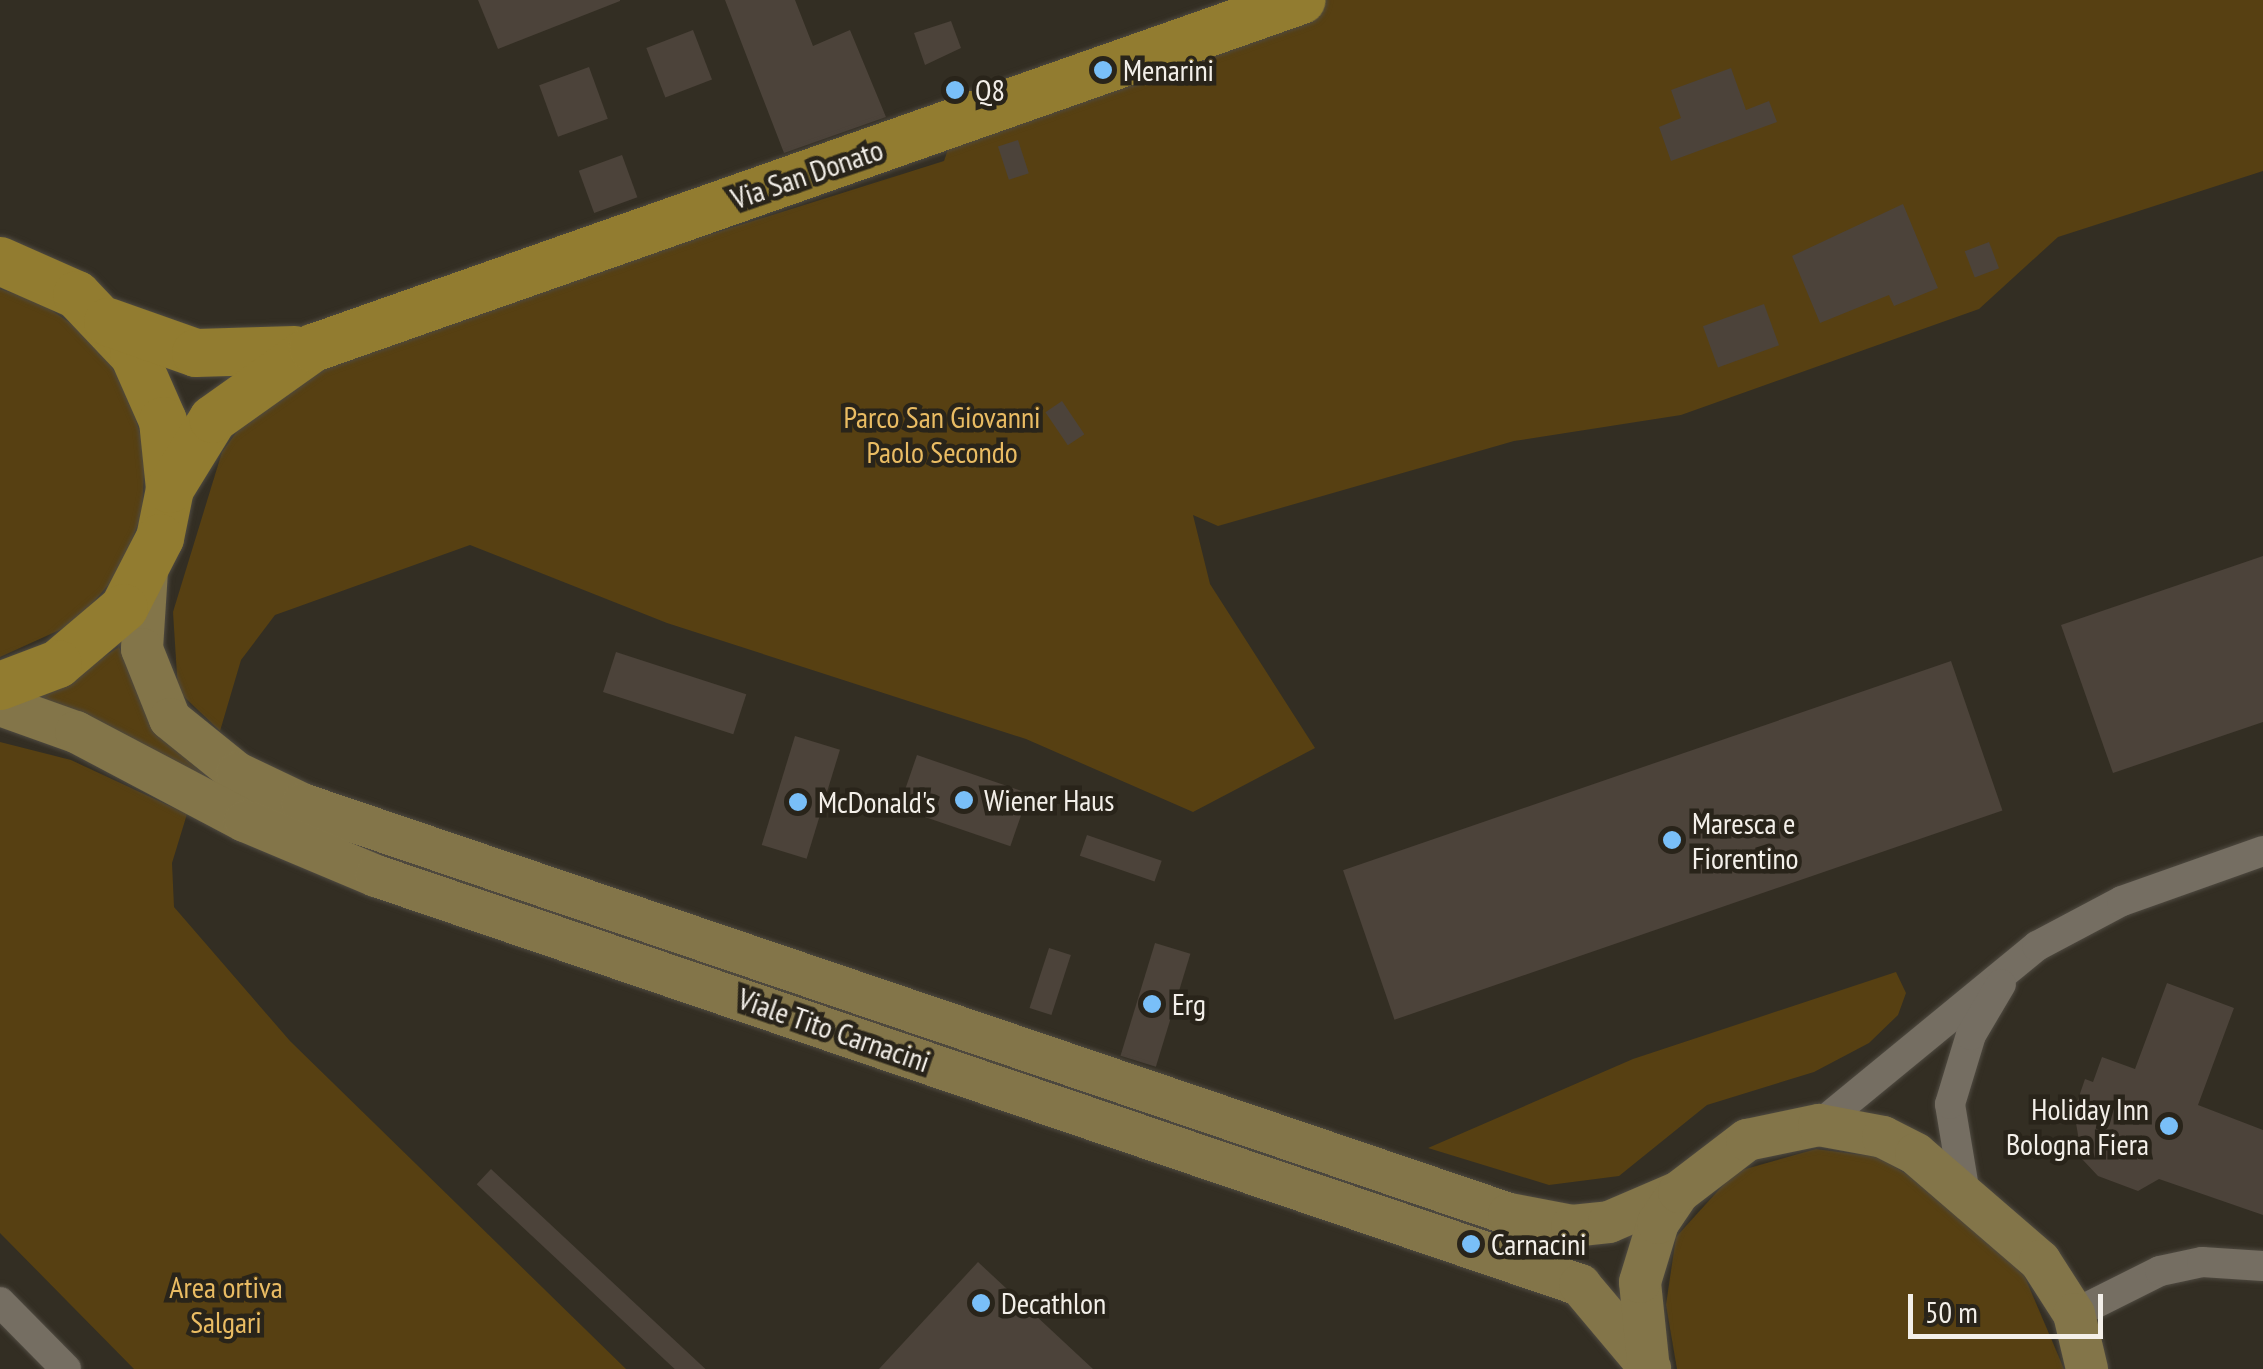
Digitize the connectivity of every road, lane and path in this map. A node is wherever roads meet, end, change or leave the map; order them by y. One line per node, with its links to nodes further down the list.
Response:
1 (1302, 0): 4 (main road, Via San Donato)
2 (0, 261): 3 (main road)
3 (108, 322): 4 (main road, Via San Donato); 5 (main road)
4 (313, 348): 5 (main road, Via San Donato)
5 (170, 489): 6 (main road)
6 (147, 571): 7 (main road); 12 (main road, Viale Tito Carnacini)
7 (0, 686)
8 (0, 705): 17 (main road, Viale Tito Carnacini)
9 (2263, 851): 10 (street)
10 (2017, 960): 11 (street); 13 (street)
11 (1819, 1125): 12 (main road); 13 (main road)
12 (1679, 1192): 17 (main road)
13 (1966, 1194): 16 (main road)
14 (2263, 1266): 16 (street)
15 (0, 1302): 18 (street)
16 (2074, 1314): 19 (main road)
17 (1651, 1368)
18 (66, 1369)
19 (2087, 1369)

